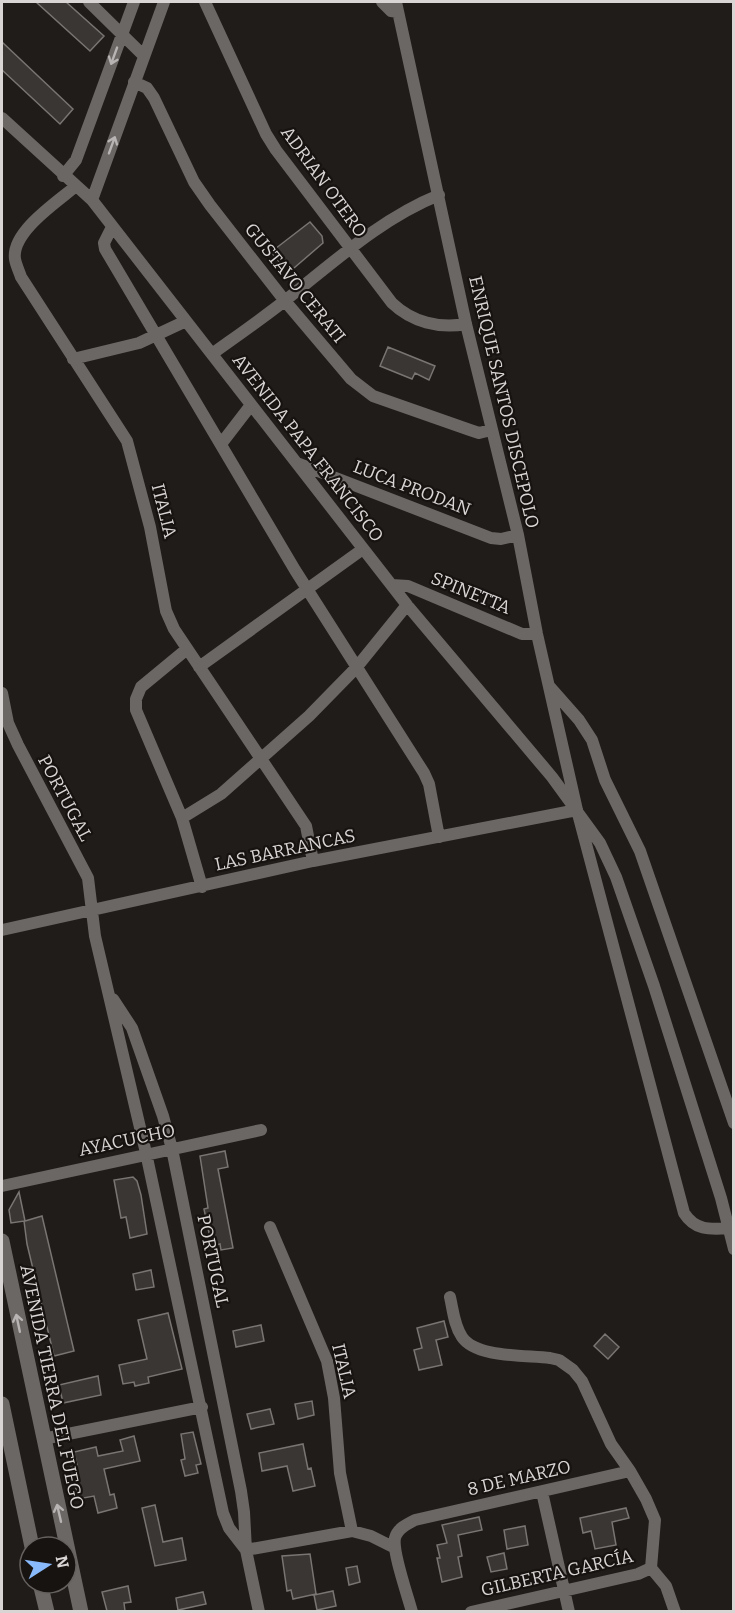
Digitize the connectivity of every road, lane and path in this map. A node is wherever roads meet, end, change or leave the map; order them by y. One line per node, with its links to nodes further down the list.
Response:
1 (89, 2): 7 (street)
2 (134, 2): 7 (street)
3 (164, 2): 8 (street)
4 (205, 2): 16 (street, ADRIAN OTERO)
5 (382, 2): 6 (street)
6 (397, 7): 13 (street, ENRIQUE SANTOS DISCEPOLO)
7 (122, 34): 8 (street); 11 (street, one-way to 11)
8 (144, 56): 9 (street)
9 (134, 82): 14 (street, one-way to 9); 17 (street, GUSTAVO CERATI)
10 (2, 118): 11 (street, AVENIDA PAPA FRANCISCO)
11 (63, 176): 12 (street, AVENIDA PAPA FRANCISCO)
12 (75, 186): 14 (street, AVENIDA PAPA FRANCISCO); 22 (street, ITALIA)
13 (439, 195): 16 (street); 19 (street, ENRIQUE SANTOS DISCEPOLO)
14 (92, 200): 15 (street, AVENIDA PAPA FRANCISCO)
15 (112, 227): 18 (street, AVENIDA PAPA FRANCISCO); 20 (street)
16 (349, 249): 17 (street); 19 (street, ADRIAN OTERO)
17 (285, 301): 21 (street); 24 (street, GUSTAVO CERATI)
18 (186, 321): 20 (street); 21 (street, AVENIDA PAPA FRANCISCO)
19 (466, 324): 24 (street, ENRIQUE SANTOS DISCEPOLO)
20 (156, 335): 22 (street); 25 (street)
21 (212, 354): 23 (street, AVENIDA PAPA FRANCISCO)
22 (73, 359): 33 (street, ITALIA)
23 (251, 405): 25 (street); 26 (street, AVENIDA PAPA FRANCISCO)
24 (491, 430): 27 (street, ENRIQUE SANTOS DISCEPOLO)
25 (221, 444): 30 (street)
26 (294, 462): 27 (street, LUCA PRODAN); 28 (street, AVENIDA PAPA FRANCISCO)
27 (518, 534): 32 (street, ENRIQUE SANTOS DISCEPOLO)
28 (363, 549): 29 (street, AVENIDA PAPA FRANCISCO); 30 (street)
29 (392, 585): 31 (street, AVENIDA PAPA FRANCISCO); 32 (street, SPINETTA)
30 (307, 589): 34 (street); 35 (street)
31 (407, 605): 35 (street); 39 (street, AVENIDA PAPA FRANCISCO)
32 (537, 633): 36 (street, ENRIQUE SANTOS DISCEPOLO)
33 (187, 649): 34 (street, ITALIA); 40 (street)
34 (199, 667): 38 (street, ITALIA)
35 (356, 668): 38 (street); 41 (street)
36 (548, 685): 39 (street, ENRIQUE SANTOS DISCEPOLO); 47 (street)
37 (2, 693): 44 (street, PORTUGAL)
38 (260, 758): 40 (street); 42 (street, ITALIA)
39 (577, 810): 41 (street, LAS BARRANCAS); 53 (street, AVENIDA PAPA FRANCISCO); 53 (street, ENRIQUE SANTOS DISCEPOLO)
40 (182, 818): 43 (street)
41 (439, 837): 42 (street, LAS BARRANCAS)
42 (313, 861): 43 (street, LAS BARRANCAS)
43 (202, 886): 44 (street, LAS BARRANCAS)
44 (93, 910): 45 (street, LAS BARRANCAS); 46 (street, PORTUGAL)
45 (2, 930)
46 (108, 990): 49 (street, PORTUGAL); 50 (street, PORTUGAL)
47 (734, 1123)
48 (261, 1130): 49 (street, AYACUCHO)
49 (172, 1149): 50 (street, AYACUCHO); 67 (street, PORTUGAL)
50 (146, 1153): 51 (street, AYACUCHO); 59 (street, PORTUGAL)
51 (2, 1186)
52 (270, 1227): 64 (street, ITALIA)
53 (730, 1228): 55 (street, AVENIDA PAPA FRANCISCO)
54 (2, 1241): 60 (street, AVENIDA TIERRA DEL FUEGO, one-way to 54)
55 (733, 1249): 56 (street, AVENIDA PAPA FRANCISCO)
56 (734, 1255)
57 (450, 1297): 62 (street)
58 (2, 1404): 61 (street)
59 (202, 1407): 60 (street); 67 (street, PORTUGAL)
60 (43, 1439): 72 (street, AVENIDA TIERRA DEL FUEGO, one-way to 60)
61 (6, 1449): 65 (street)
62 (630, 1471): 63 (street, 8 DE MARZO); 68 (street)
63 (542, 1492): 66 (street, 8 DE MARZO); 69 (street)
64 (352, 1531): 66 (street); 67 (street)
65 (29, 1535)
66 (395, 1548): 74 (street)
67 (246, 1550): 73 (street, PORTUGAL)
68 (651, 1568): 69 (street, GILBERTA GARCÍA); 77 (street)
69 (564, 1591): 75 (street, GILBERTA GARCÍA); 76 (street)
70 (43, 1595): 71 (street)
71 (47, 1611)
72 (81, 1611)
73 (259, 1611)
74 (412, 1611)
75 (471, 1611)
76 (568, 1611)
77 (675, 1611)

